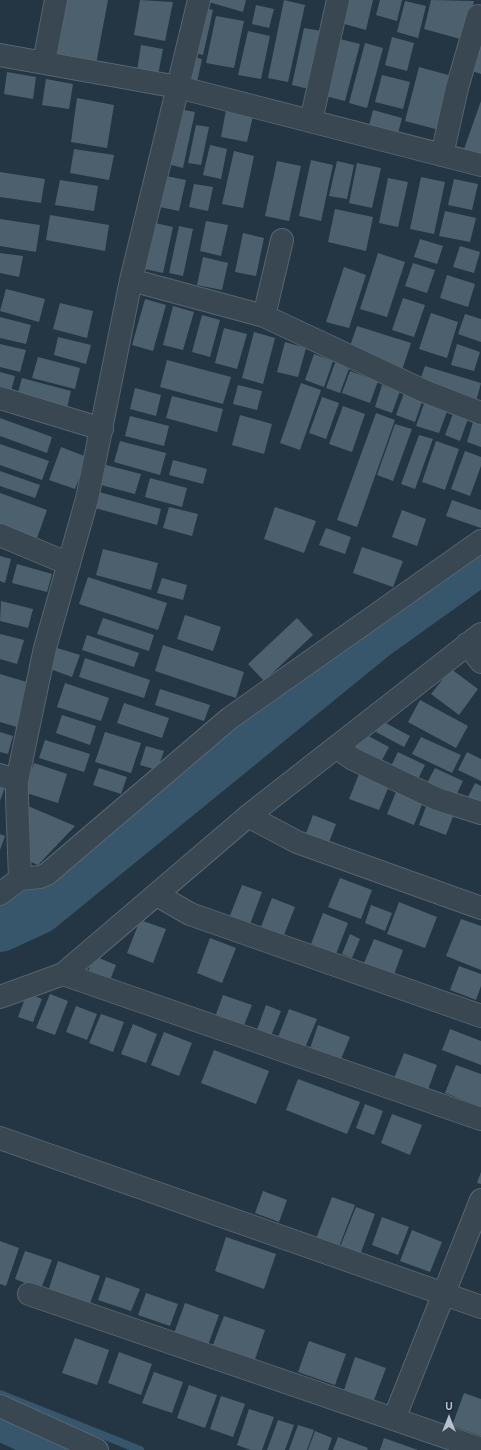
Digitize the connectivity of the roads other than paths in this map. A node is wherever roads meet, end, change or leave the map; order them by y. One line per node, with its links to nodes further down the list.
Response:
1 (56, 0): 6 (street)
2 (199, 0): 7 (street)
3 (338, 0): 8 (street)
4 (478, 16): 9 (street)
5 (0, 57): 6 (street)
6 (44, 62): 7 (street)
7 (178, 86): 8 (street); 12 (street)
8 (311, 121): 9 (street)
9 (442, 155): 10 (street)
10 (481, 165)
11 (282, 240): 13 (street)
12 (131, 280): 13 (street); 16 (street)
13 (264, 316): 15 (street)
14 (0, 398): 16 (street)
15 (481, 413)
16 (102, 429): 19 (street)
17 (0, 536): 19 (street)
18 (481, 541): 26 (street)
19 (69, 564): 23 (street)
20 (474, 639): 21 (street); 22 (street)
21 (481, 662)
22 (336, 747): 24 (street); 25 (street)
23 (9, 778): 26 (street)
24 (481, 813)
25 (248, 816): 28 (street); 29 (street)
26 (20, 880): 27 (street)
27 (0, 894)
28 (156, 895): 30 (street); 32 (street)
29 (481, 908)
30 (63, 974): 31 (street); 33 (street)
31 (0, 997)
32 (481, 1016)
33 (481, 1120)
34 (0, 1138): 37 (street)
35 (481, 1200): 37 (street)
36 (29, 1294): 40 (street)
37 (444, 1294): 38 (street); 40 (street)
38 (481, 1307)
39 (0, 1406): 42 (street)
40 (394, 1419): 41 (street)
41 (481, 1449)
42 (97, 1450)

